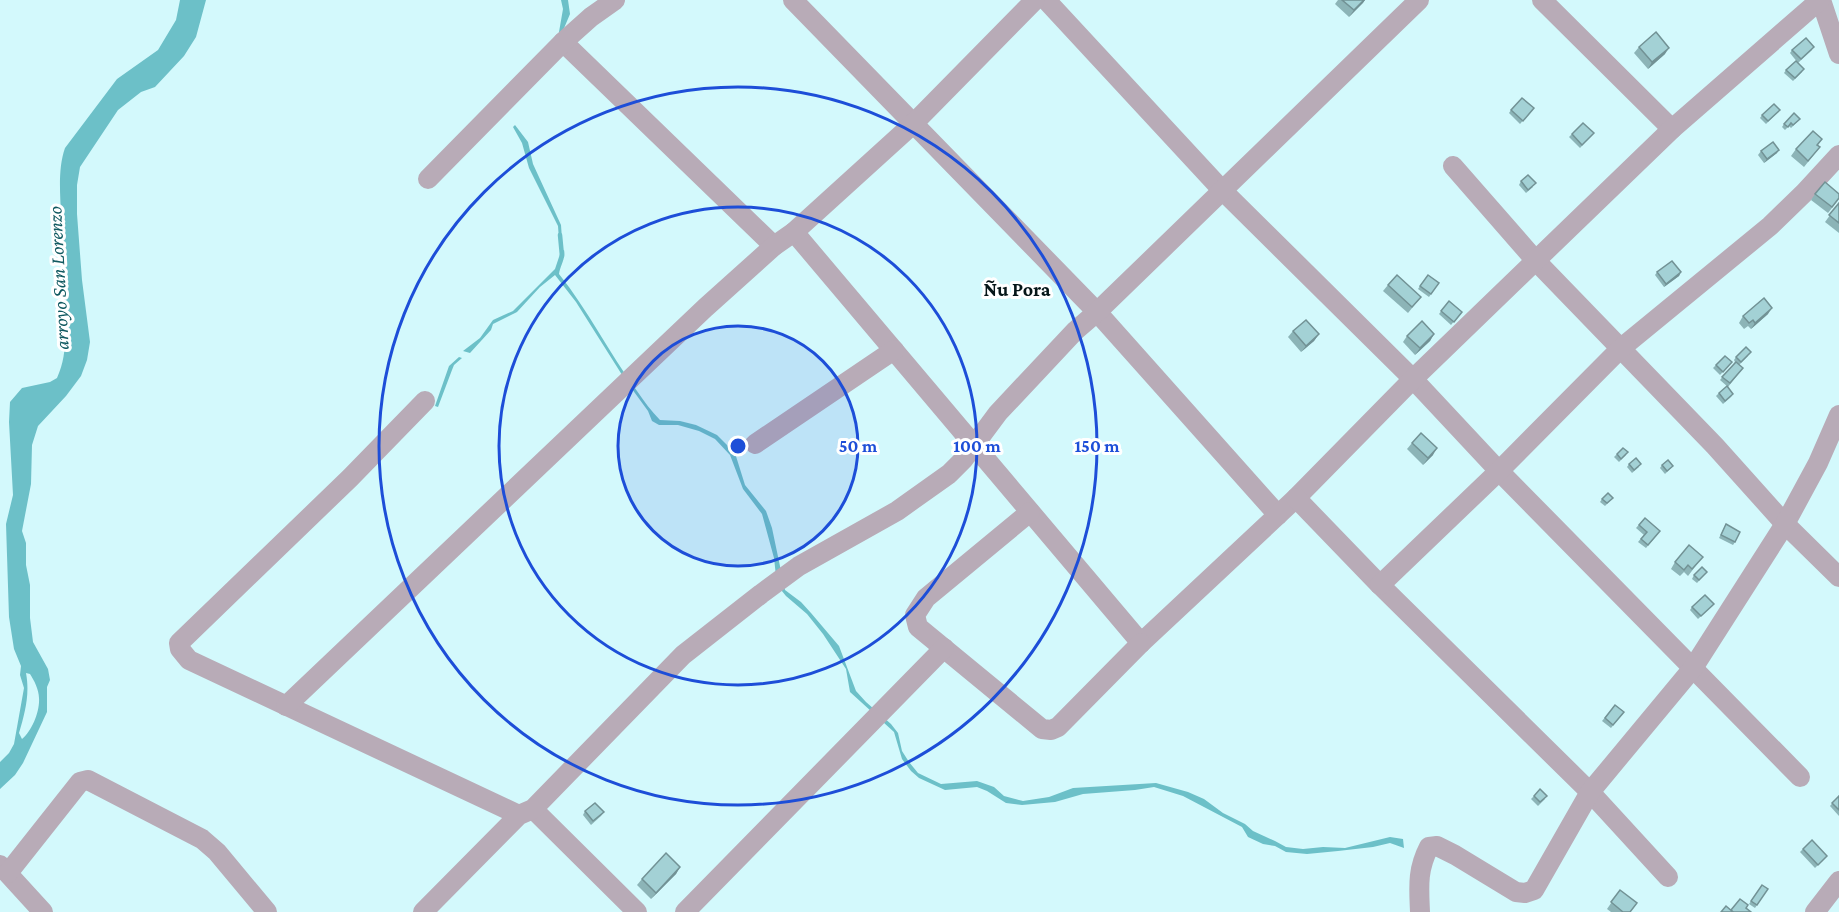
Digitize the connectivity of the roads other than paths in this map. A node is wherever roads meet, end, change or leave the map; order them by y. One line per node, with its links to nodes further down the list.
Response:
1 (615, 0): 8 (street)
2 (793, 0): 10 (street)
3 (1035, 0): 10 (street)
4 (1046, 0): 15 (street)
5 (1419, 0): 15 (street)
6 (1542, 0): 11 (street)
7 (1820, 0): 9 (street); 11 (street)
8 (563, 42): 14 (street); 17 (street)
9 (1839, 54)
10 (913, 124): 16 (street); 19 (street)
11 (1672, 129): 18 (street)
12 (1839, 155): 20 (street)
13 (1453, 166): 18 (street)
14 (428, 179)
15 (1222, 190): 19 (street); 22 (street)
16 (795, 231): 17 (street); 21 (street)
17 (774, 246): 37 (street)
18 (1536, 261): 20 (street); 22 (street)
19 (1097, 312): 26 (street); 30 (street)
20 (1620, 349): 27 (street); 31 (street)
21 (894, 350): 25 (street); 26 (street)
22 (1413, 379): 27 (street); 28 (street)
23 (425, 401): 37 (street)
24 (1839, 416): 31 (street)
25 (755, 444)
26 (975, 446): 29 (street); 40 (street)
27 (1499, 471): 33 (street); 36 (street)
28 (1296, 498): 30 (street); 33 (street)
29 (1030, 512): 34 (street); 35 (street)
30 (1278, 514): 34 (street)
31 (1785, 524): 32 (street); 36 (street)
32 (1839, 577)
33 (1380, 585): 39 (street)
34 (1141, 643): 35 (street)
35 (944, 648): 48 (street)
36 (1693, 668): 38 (street); 39 (street)
37 (286, 706): 40 (street)
38 (1800, 777)
39 (1590, 792): 42 (street); 49 (street)
40 (526, 812): 46 (street); 47 (street)
41 (4, 869): 44 (street); 45 (street)
42 (1668, 877)
43 (1839, 881): 50 (street)
44 (43, 912)
45 (267, 912)
46 (423, 912)
47 (637, 912)
48 (684, 912)
49 (1420, 912)
50 (1815, 912)

